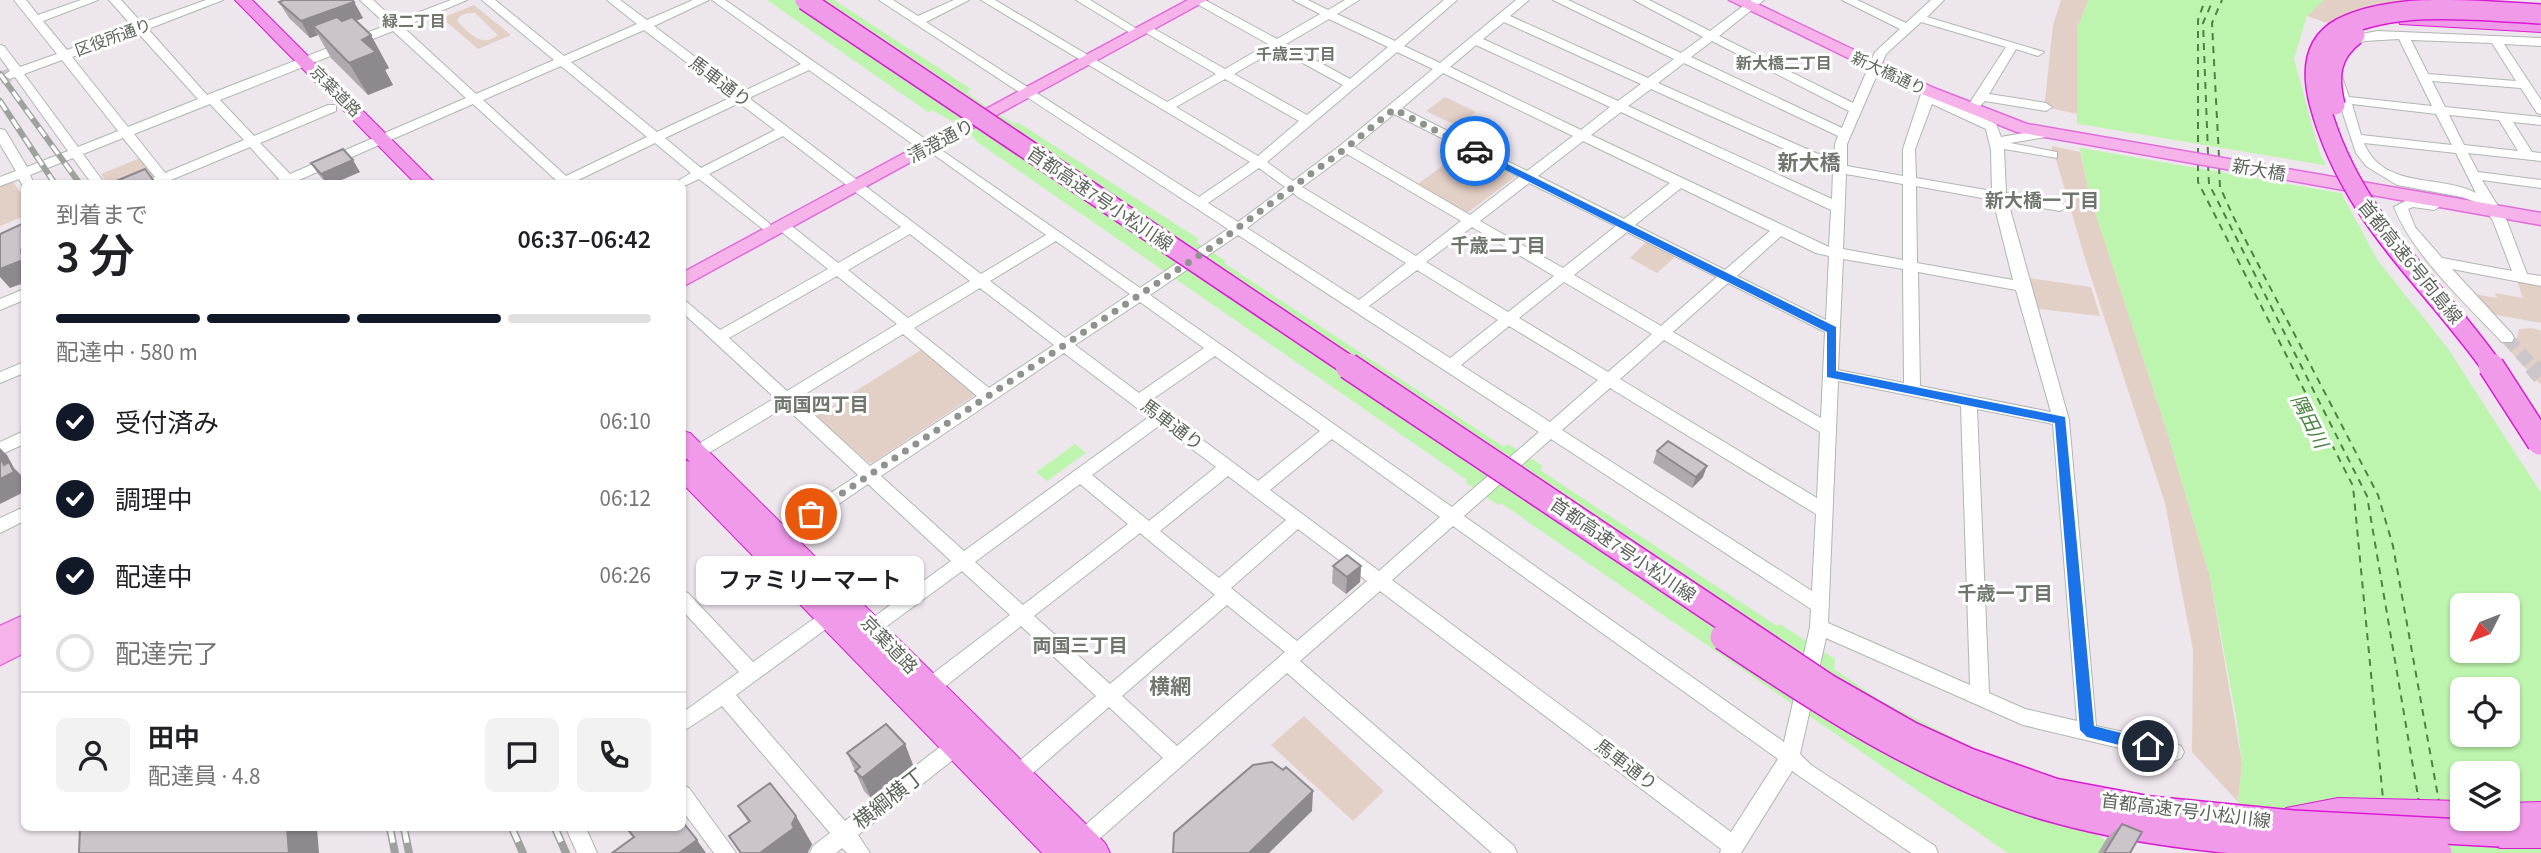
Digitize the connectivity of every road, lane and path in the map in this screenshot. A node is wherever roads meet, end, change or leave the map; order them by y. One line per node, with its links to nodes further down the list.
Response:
1 (20, 0): 33 (street)
2 (92, 0): 33 (street)
3 (115, 0): 39 (street)
4 (217, 0): 39 (street, 区役所通り)
5 (228, 0): 56 (highway, 京葉道路)
6 (243, 0): 56 (highway, 京葉道路)
7 (366, 0): 38 (street)
8 (461, 0): 38 (street)
9 (488, 0): 54 (street)
10 (612, 0): 37 (street, 馬車通り)
11 (703, 0): 37 (street)
12 (718, 0): 57 (street)
13 (787, 0): 237 (highway, 首都高速7号小松川線, bridge)
14 (806, 0): 227 (highway, 首都高速7号小松川線, bridge)
15 (885, 0): 34 (street)
16 (963, 0): 34 (street)
17 (987, 0): 52 (street)
18 (1082, 0): 41 (street)
19 (1194, 0): 41 (main road, 清澄通り); 46 (street)
20 (1299, 0): 30 (street)
21 (1353, 0): 30 (street)
22 (1451, 0): 48 (street)
23 (1523, 0): 31 (street)
24 (1559, 0): 53 (street)
25 (1640, 0): 42 (street)
26 (1848, 0): 40 (street)
27 (1751, 1): 42 (street); 55 (main road, 新大橋通り)
28 (1936, 1): 32 (street)
29 (2541, 12): 35 (highway, 首都高速6号向島線, bridge)
30 (1328, 14): 46 (street); 48 (street)
31 (1502, 18): 43 (street); 63 (street)
32 (1919, 18): 40 (street); 47 (street)
33 (35, 20): 51 (street)
34 (918, 21): 66 (street)
35 (2401, 23): 36 (highway, 首都高速6号向島線); 44 (street); 61 (street); 71 (street); 176 (highway, 首都高速6号向島線, bridge); 183 (highway, 首都高速6号向島線, bridge)
36 (2541, 24)
37 (645, 25): 54 (street); 68 (street, 馬車通り)
38 (395, 26): 56 (street); 70 (street)
39 (140, 28): 51 (street, 区役所通り); 69 (street)
40 (1908, 28): 55 (street)
41 (1139, 29): 52 (main road, 清澄通り); 60 (street)
42 (1710, 36): 53 (street); 78 (street)
43 (1475, 40): 58 (street); 73 (street)
44 (2496, 40): 45 (street); 64 (street)
45 (2541, 42)
46 (1276, 44): 60 (street); 65 (street)
47 (2013, 45): 50 (street); 72 (street)
48 (1394, 47): 58 (street); 65 (street)
49 (0, 49): 59 (street)
50 (2038, 52)
51 (63, 55): 59 (street, 区役所通り); 87 (street)
52 (1085, 58): 66 (main road, 清澄通り); 74 (street)
53 (1682, 58): 63 (street); 89 (street)
54 (562, 61): 70 (street); 92 (street)
55 (1876, 62): 67 (main road, 新大橋通り); 72 (main road, 新大橋通り); 78 (street)
56 (299, 64): 69 (street); 76 (highway, 京葉道路); 95 (highway, 京葉道路)
57 (809, 65): 68 (street); 96 (street)
58 (1441, 69): 77 (street); 90 (street)
59 (14, 73): 100 (street)
60 (1224, 73): 74 (street); 82 (street)
61 (2424, 77): 64 (street); 80 (street)
62 (2541, 82): 64 (street)
63 (1650, 83): 73 (street); 104 (street)
64 (2524, 83): 79 (street)
65 (1351, 84): 82 (street)
66 (1025, 91): 96 (main road, 清澄通り); 126 (street)
67 (1928, 94): 84 (street); 85 (main road, 新大橋通り); 119 (street)
68 (740, 97): 86 (street, 馬車通り); 92 (street)
69 (209, 99): 87 (street); 94 (street)
70 (474, 99): 95 (street); 116 (street)
71 (2345, 100): 80 (street); 93 (street)
72 (1979, 101): 75 (street); 85 (main road, 新大橋通り)
73 (1619, 106): 90 (street); 129 (street)
74 (1167, 107): 103 (street)
75 (2046, 107)
76 (332, 108): 94 (street); 95 (highway, 京葉道路)
77 (1394, 109): 97 (street); 107 (street)
78 (1855, 109): 89 (street)
79 (2541, 110)
80 (2441, 111): 81 (street); 99 (street)
81 (2504, 118): 83 (street); 102 (street)
82 (1308, 121): 103 (street)
83 (2541, 121)
84 (1992, 127): 91 (street); 98 (street)
85 (2046, 130): 91 (street); 127 (main road, 新大橋)
86 (784, 131): 105 (street); 122 (street, 馬車通り)
87 (126, 132): 100 (street); 110 (street)
88 (0, 133): 108 (street)
89 (1844, 134): 104 (street)
90 (1582, 136): 107 (street); 121 (street)
91 (2019, 136): 98 (street)
92 (656, 137): 105 (street); 117 (street)
93 (2356, 138): 99 (street); 127 (street)
94 (253, 141): 111 (street); 112 (street)
95 (375, 142): 113 (street); 114 (highway, 京葉道路); 115 (highway, 京葉道路)
96 (925, 144): 122 (main road, 清澄通り); 139 (street)
97 (1346, 148): 124 (street); 132 (street)
98 (1999, 148): 101 (street); 125 (street)
99 (2460, 149): 102 (street); 106 (street)
100 (76, 152): 108 (street); 109 (street)
101 (2052, 155)
102 (2535, 157)
103 (1259, 162): 124 (street); 126 (street)
104 (1840, 169): 119 (street); 129 (street)
105 (700, 173): 118 (street); 133 (street)
106 (2473, 175): 123 (street); 127 (street)
107 (1528, 177): 132 (street); 135 (street)
108 (25, 178): 120 (street)
109 (96, 180)
110 (164, 180)
111 (167, 180)
112 (279, 180)
113 (288, 180)
114 (403, 180)
115 (422, 180)
116 (558, 180)
117 (567, 180)
118 (686, 180)
119 (1909, 181): 125 (street); 143 (street)
120 (0, 182)
121 (1680, 182): 135 (street); 138 (street)
122 (853, 183): 133 (main road, 清澄通り); 134 (main road, 清澄通り); 136 (street, 馬車通り)
123 (2541, 184)
124 (1294, 187): 137 (street); 142 (street)
125 (1999, 195): 128 (street); 152 (street)
126 (1199, 203): 137 (street)
127 (2481, 204): 130 (main road); 131 (main road); 141 (street); 148 (street)
128 (2060, 206)
129 (1839, 208): 140 (street)
130 (2541, 211)
131 (2541, 219)
132 (1472, 221): 142 (street); 146 (street)
133 (764, 226): 144 (main road, 清澄通り)
134 (783, 226): 145 (street); 149 (main road, 清澄通り)
135 (1626, 226): 146 (street); 147 (street)
136 (911, 228): 145 (street); 150 (street, 馬車通り)
137 (1238, 228): 154 (street); 157 (street)
138 (1780, 230): 140 (street); 147 (street)
139 (1056, 235): 150 (street); 154 (street)
140 (1838, 253): 143 (street); 160 (street)
141 (2441, 262): 148 (street); 163 (street)
142 (1417, 263): 157 (street); 158 (street)
143 (1912, 266): 152 (street); 171 (street)
144 (686, 267)
145 (838, 270): 159 (street); 162 (street)
146 (1565, 275): 158 (street); 161 (street)
147 (1727, 278): 160 (street); 161 (street)
148 (2522, 278): 151 (street)
149 (686, 279)
150 (980, 281): 159 (street); 164 (street, 馬車通り)
151 (2541, 281)
152 (2022, 286): 178 (street)
153 (21, 295): 155 (street)
154 (1140, 295): 164 (street); 165 (street)
155 (0, 304)
156 (686, 307): 162 (street)
157 (1359, 307): 166 (street)
158 (1510, 320): 166 (street); 170 (street)
159 (906, 325): 172 (street); 173 (street)
160 (1833, 330): 168 (street)
161 (1663, 333): 170 (street); 179 (street)
162 (719, 337): 173 (street)
163 (2507, 338)
164 (1064, 345): 172 (street); 174 (street, 馬車通り)
165 (1215, 348): 174 (street); 180 (street)
166 (1450, 366): 181 (street)
167 (21, 368): 169 (street)
168 (1831, 374): 171 (street); 179 (street)
169 (0, 378)
170 (1610, 381): 181 (street); 190 (street)
171 (1912, 390): 175 (street)
172 (988, 396): 187 (street)
173 (786, 398): 185 (street); 187 (street)
174 (1139, 401): 177 (street, 馬車通り)
175 (1969, 401): 178 (street); 213 (street)
176 (2541, 415)
177 (1160, 417): 186 (street, 馬車通り); 188 (street)
178 (2061, 420): 215 (street)
179 (1827, 429): 190 (street)
180 (1331, 431): 189 (street); 192 (street)
181 (1552, 432): 192 (street); 201 (street)
182 (21, 439): 184 (street)
183 (2541, 442)
184 (0, 449)
185 (687, 454): 196 (highway, 京葉道路); 202 (highway, 京葉道路)
186 (1228, 467): 189 (street, 馬車通り); 195 (street)
187 (869, 475): 196 (street); 197 (street)
188 (1080, 475): 195 (street); 197 (street)
189 (1258, 490): 193 (street, 馬車通り)
190 (1823, 510): 201 (street)
191 (21, 516): 194 (street)
192 (1453, 517): 198 (street); 218 (street)
193 (1298, 520): 198 (street, 馬車通り); 199 (street)
194 (0, 526)
195 (1144, 527): 199 (street); 203 (street)
196 (780, 535): 202 (highway, 京葉道路)
197 (962, 561): 203 (street); 205 (street)
198 (1380, 581): 208 (street); 229 (street, 馬車通り)
199 (1223, 591): 208 (street); 212 (street)
200 (686, 602): 209 (street)
201 (1821, 606): 206 (street)
202 (839, 609): 205 (highway, 京葉道路); 209 (street)
203 (1022, 616): 210 (street); 212 (street)
204 (21, 628): 207 (main road)
205 (864, 634): 210 (highway, 京葉道路); 216 (highway, 京葉道路)
206 (1817, 636): 213 (street); 218 (street)
207 (6, 645)
208 (1293, 657): 219 (street); 234 (street)
209 (751, 673): 211 (street)
210 (930, 687): 220 (highway, 京葉道路)
211 (722, 693): 214 (street); 226 (street)
212 (1109, 696): 219 (street); 220 (street)
213 (1980, 697): 215 (street)
214 (686, 721)
215 (2087, 730): 217 (street)
216 (957, 745): 226 (street, 横綱横丁); 228 (highway, 京葉道路)
217 (2174, 752)
218 (1790, 757): 229 (street); 235 (street)
219 (1177, 758): 228 (street)
220 (1018, 775): 228 (highway, 京葉道路)
221 (686, 799): 231 (street)
222 (2450, 814): 236 (highway, bridge)
223 (2541, 815): 224 (highway)
224 (2520, 816)
225 (577, 831): 230 (street)
226 (844, 834): 232 (street, 横綱横丁); 233 (street)
227 (2541, 834)
228 (1068, 849)
229 (1732, 849)
230 (587, 853)
231 (726, 853)
232 (820, 853)
233 (860, 853)
234 (1507, 853)
235 (1928, 853)
236 (2234, 853)
237 (2439, 853)

